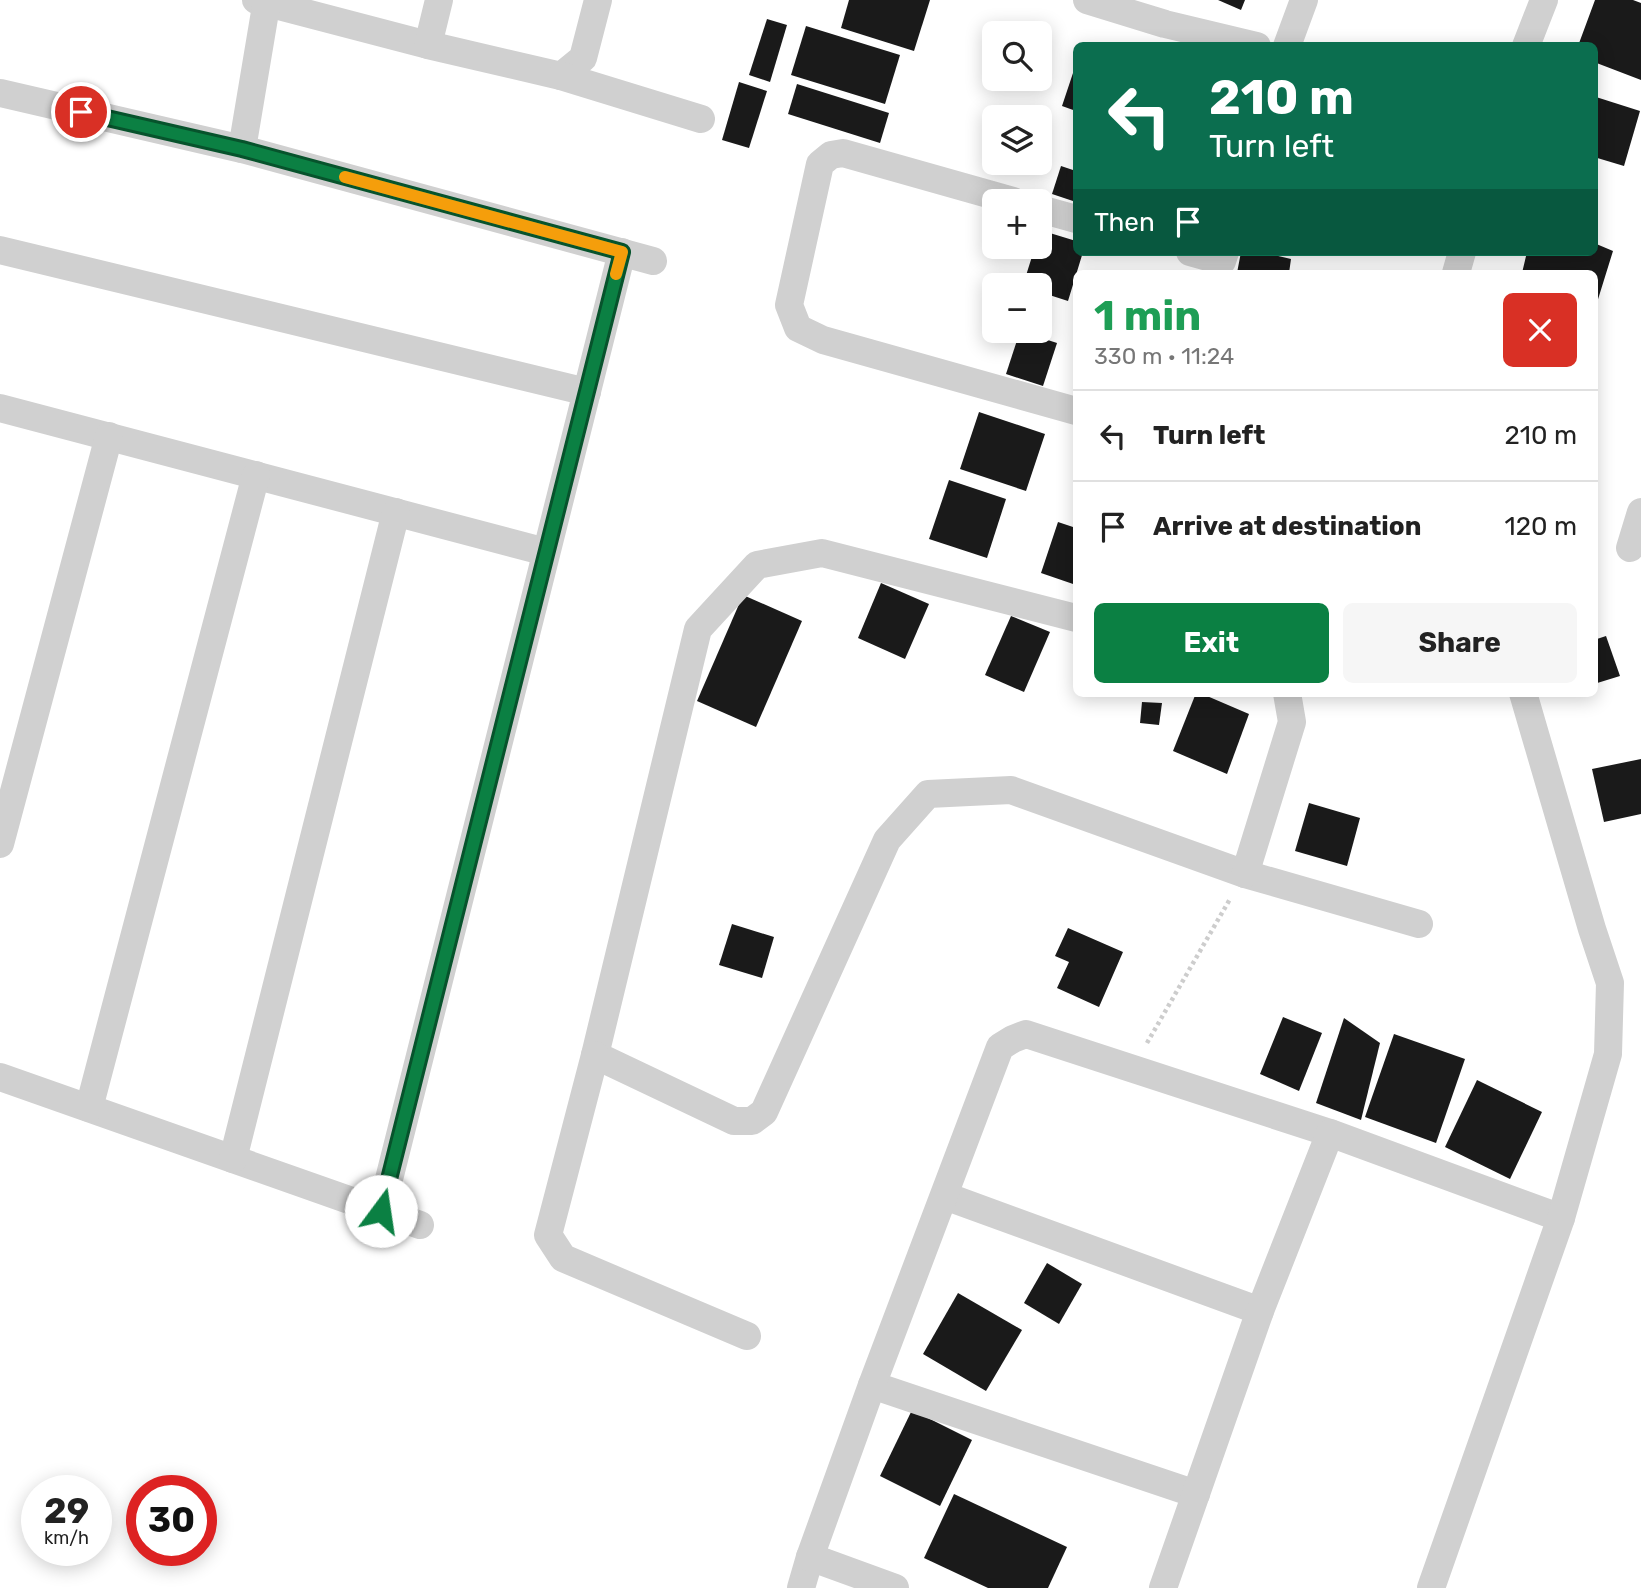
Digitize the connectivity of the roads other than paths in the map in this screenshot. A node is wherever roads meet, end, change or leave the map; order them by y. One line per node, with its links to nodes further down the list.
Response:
1 (439, 0): 10 (street)
2 (598, 0): 11 (street)
3 (1087, 0): 7 (street)
4 (1304, 0): 8 (street)
5 (1544, 0): 9 (street)
6 (263, 1): 10 (street); 14 (street)
7 (1240, 42)
8 (1288, 42)
9 (1528, 42)
10 (428, 46): 11 (street)
11 (561, 76): 13 (street)
12 (0, 93): 14 (street)
13 (701, 120)
14 (242, 149): 19 (street)
15 (982, 192): 25 (street)
16 (1052, 212): 17 (street)
17 (1073, 218)
18 (0, 250): 23 (street)
19 (622, 252): 21 (street); 23 (street)
20 (1203, 256): 22 (street)
21 (653, 261)
22 (1223, 262)
23 (587, 392): 31 (street)
24 (0, 408): 26 (street)
25 (1073, 410)
26 (108, 436): 27 (street); 35 (street)
27 (256, 475): 28 (street); 40 (street)
28 (396, 512): 31 (street); 42 (street)
29 (1641, 512): 30 (street)
30 (1630, 548)
31 (546, 552): 44 (street)
32 (1073, 617): 38 (street)
33 (1288, 697): 36 (street)
34 (1524, 697): 45 (street)
35 (0, 844)
36 (1245, 874): 37 (street); 38 (street)
37 (1419, 924)
38 (595, 1055): 48 (street)
39 (0, 1077): 40 (street)
40 (89, 1108): 42 (street)
41 (1330, 1133): 43 (street); 45 (street); 47 (street)
42 (233, 1159): 44 (street)
43 (944, 1196): 47 (street); 49 (street)
44 (381, 1211): 46 (street)
45 (1561, 1219): 55 (street)
46 (420, 1225)
47 (1260, 1311): 50 (street)
48 (747, 1336)
49 (872, 1385): 50 (street); 51 (street)
50 (1196, 1494): 54 (street)
51 (810, 1557): 52 (street); 53 (street)
52 (801, 1588)
53 (895, 1588)
54 (1163, 1588)
55 (1432, 1588)

